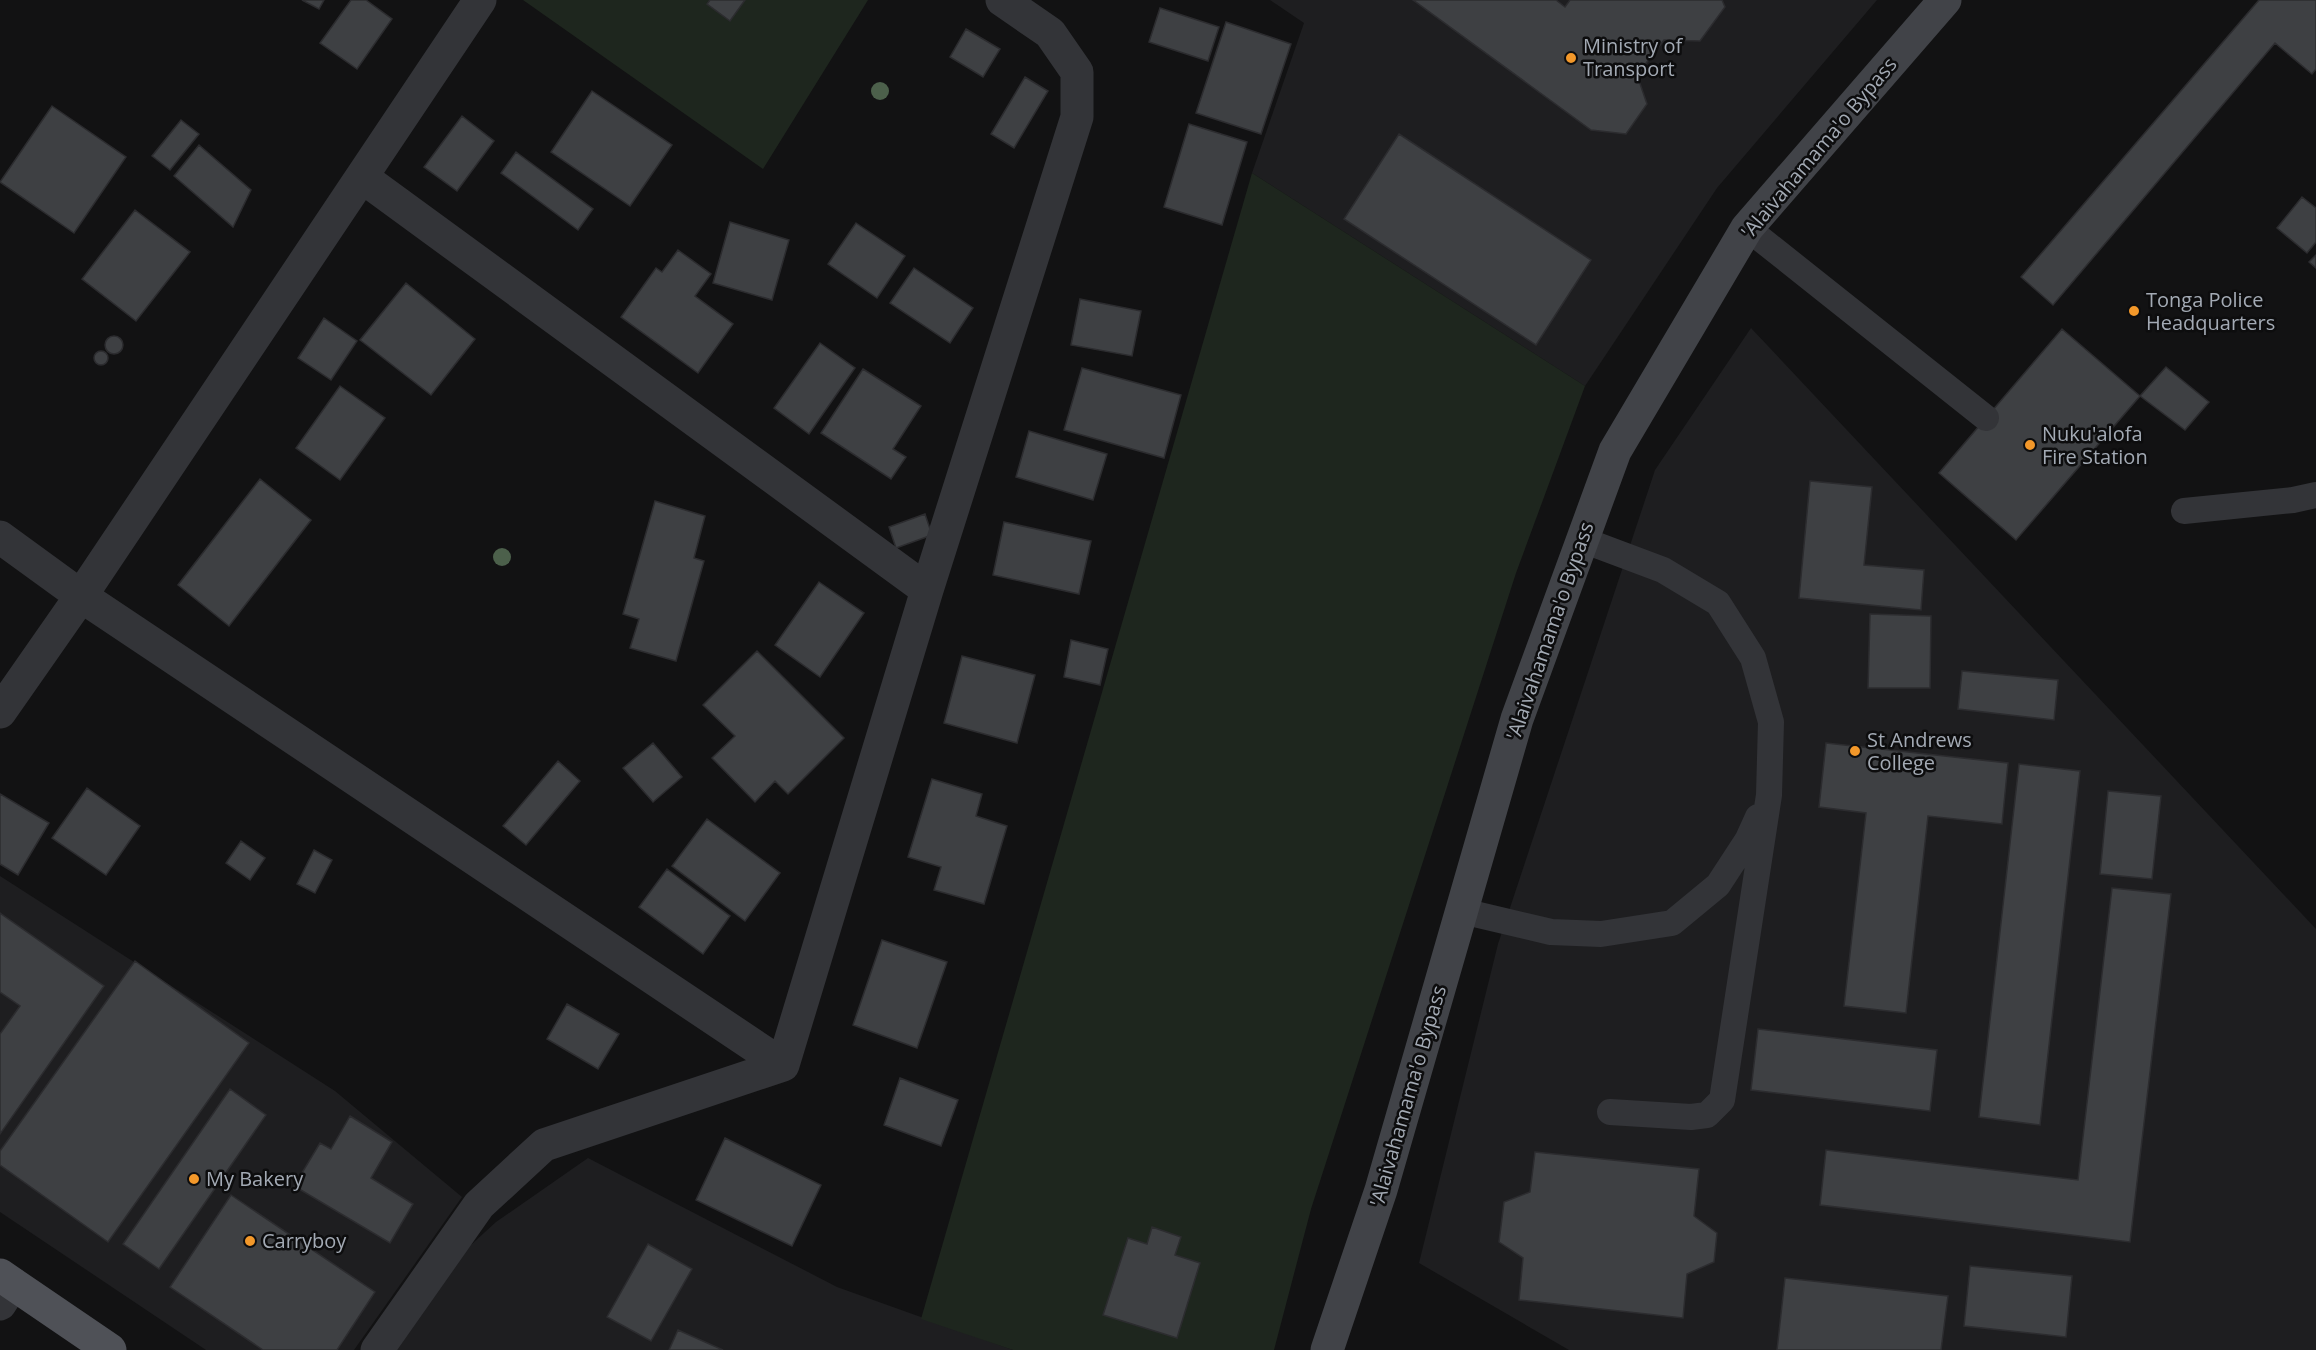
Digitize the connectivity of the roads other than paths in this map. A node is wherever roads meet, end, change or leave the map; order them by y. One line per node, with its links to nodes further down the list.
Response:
1 (1002, 0): 11 (street)
2 (1946, 0): 5 (main road, 'Alaivahamama'o Bypass)
3 (465, 5): 4 (street)
4 (362, 177): 11 (street); 12 (street)
5 (1747, 228): 6 (lane); 10 (main road, 'Alaivahamama'o Bypass)
6 (1986, 418)
7 (2316, 495): 8 (lane)
8 (2184, 511)
9 (0, 537): 12 (street)
10 (1583, 540): 14 (lane); 15 (main road, 'Alaivahamama'o Bypass)
11 (927, 590): 16 (street)
12 (81, 596): 13 (street); 16 (street)
13 (0, 712)
14 (1769, 795): 15 (lane); 17 (lane)
15 (1462, 911): 21 (main road, 'Alaivahamama'o Bypass)
16 (783, 1065): 20 (street)
17 (1610, 1112)
18 (4, 1288): 19 (main road)
19 (110, 1350)
20 (377, 1350)
21 (1327, 1350)

